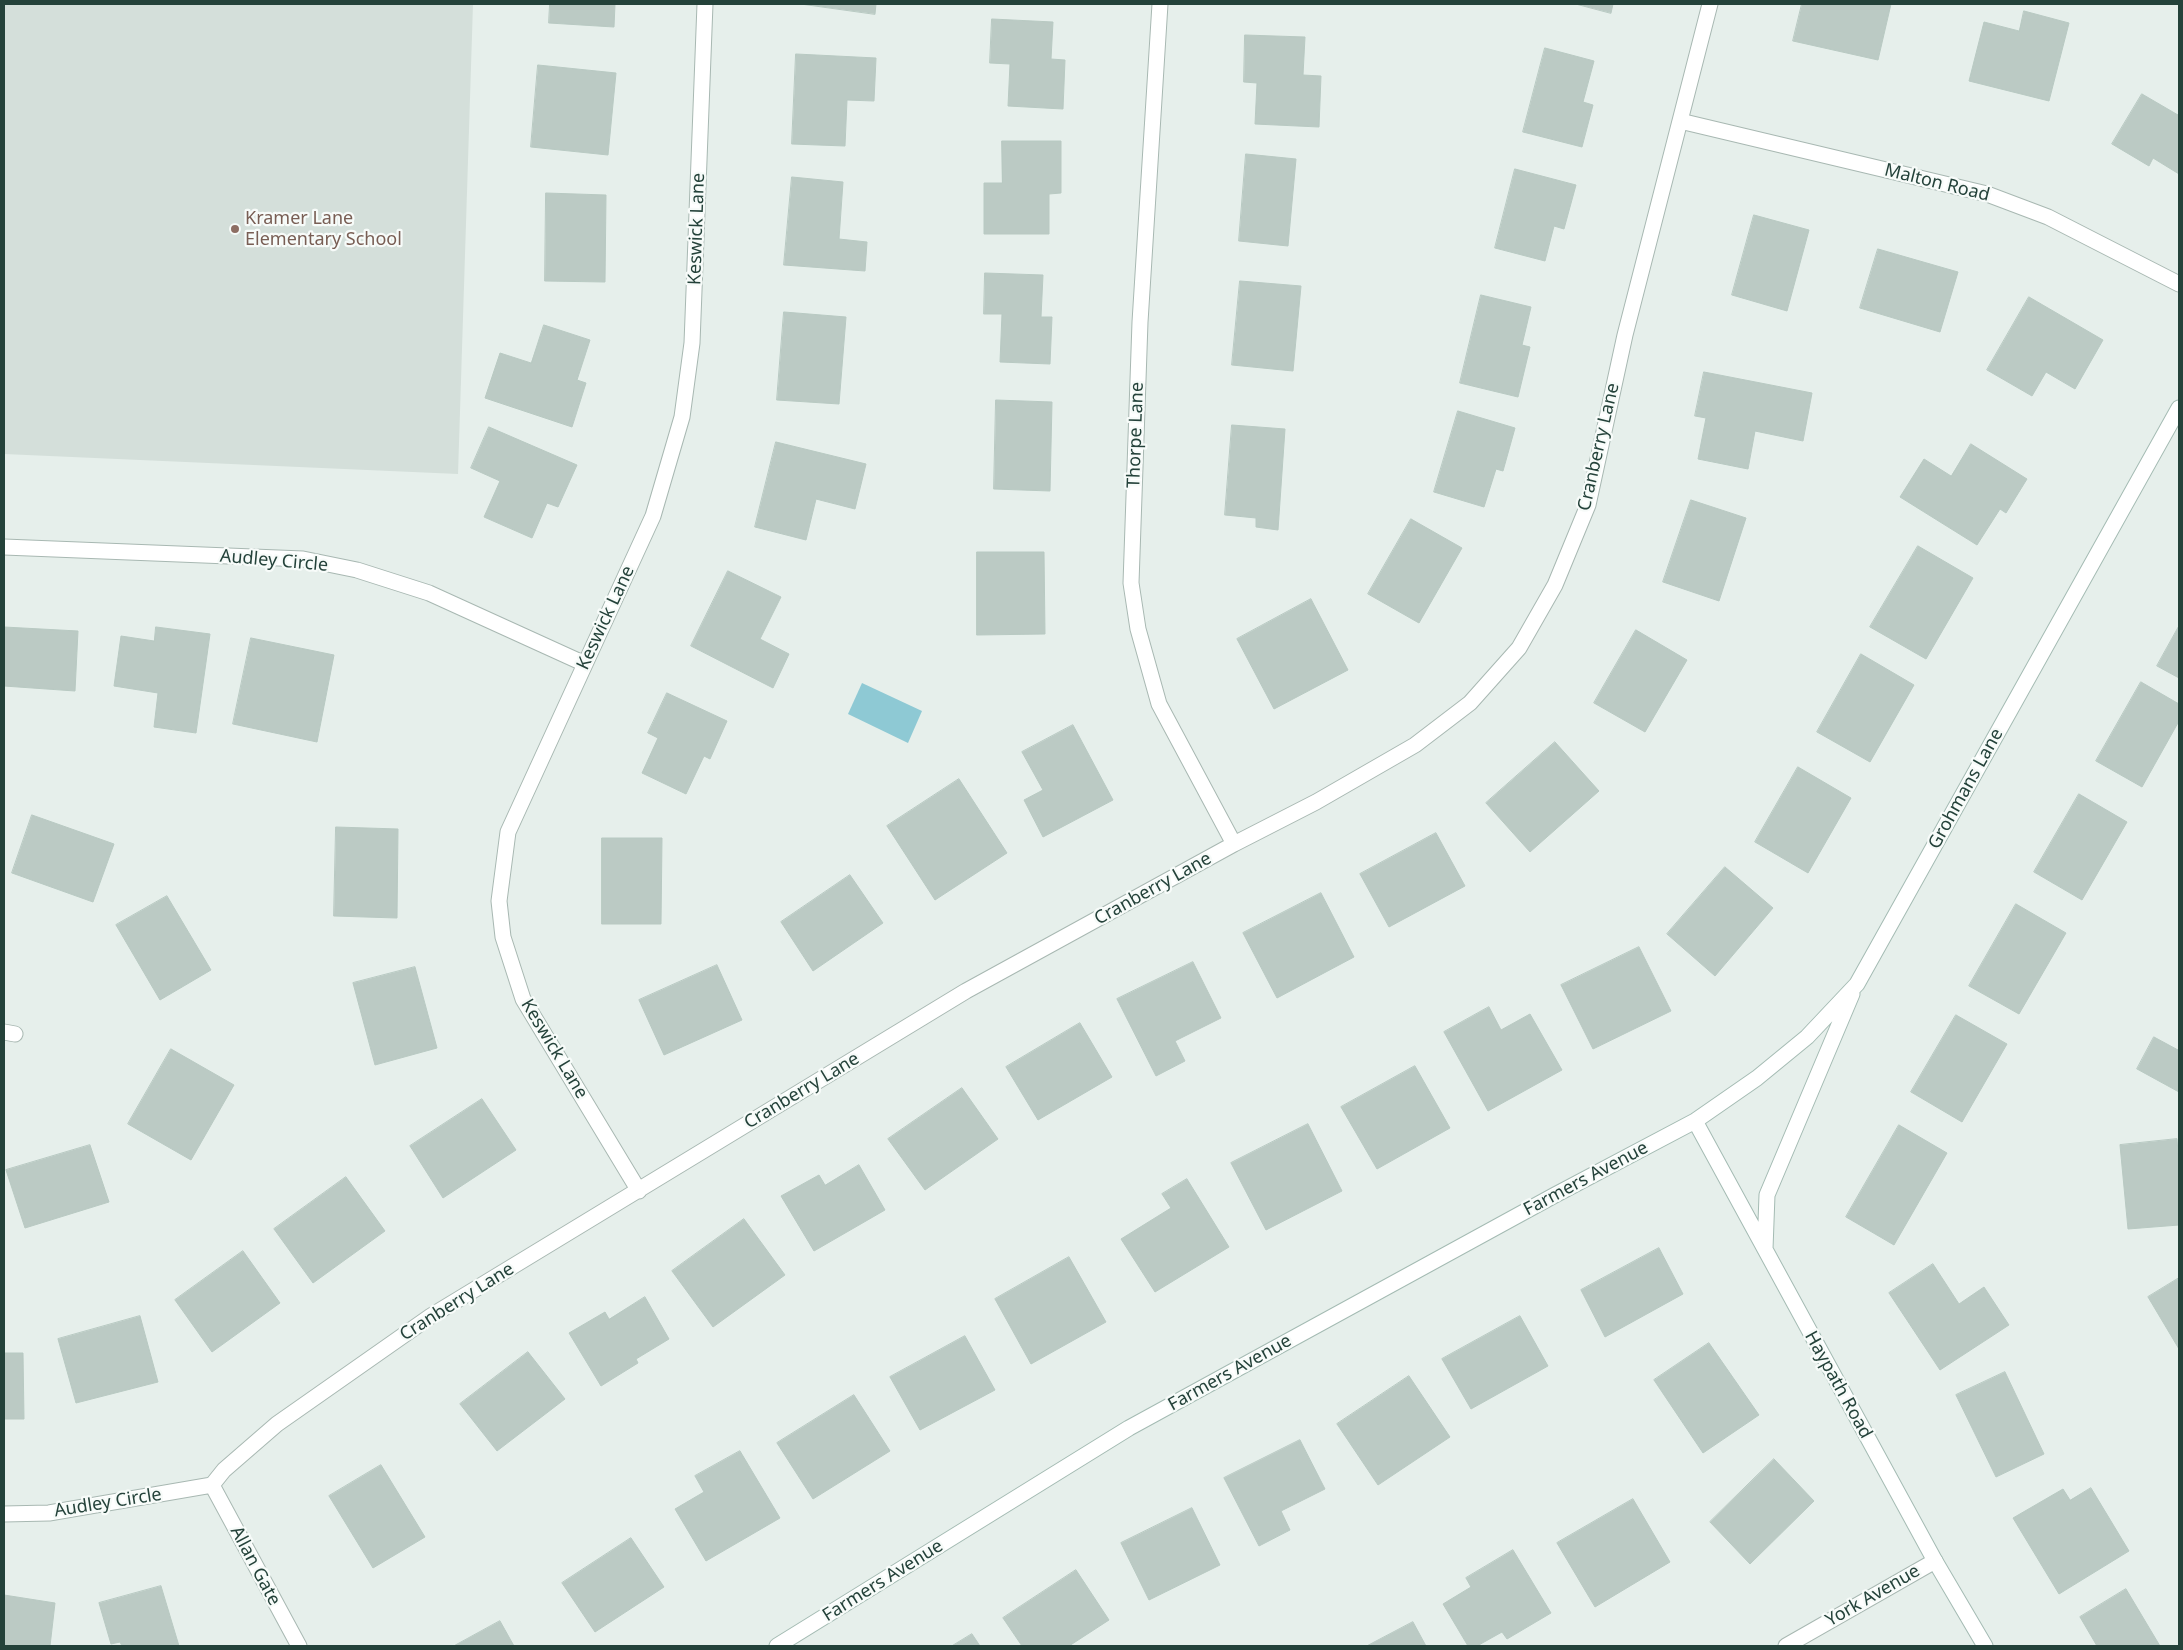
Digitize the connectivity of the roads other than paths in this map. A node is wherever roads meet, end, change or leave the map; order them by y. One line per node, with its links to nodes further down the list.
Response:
1 (705, 4): 8 (street, Keswick Lane)
2 (1160, 4): 9 (street, Thorpe Lane)
3 (1710, 4): 4 (street, Cranberry Lane)
4 (1680, 121): 5 (street, Malton Road); 9 (street, Cranberry Lane)
5 (2179, 284)
6 (2179, 408): 10 (street, Grohmans Lane)
7 (4, 547): 8 (street, Audley Circle)
8 (585, 664): 12 (street, Keswick Lane)
9 (1234, 844): 12 (street, Cranberry Lane)
10 (1857, 984): 11 (street, Grohmans Lane); 13 (street)
11 (1695, 1121): 13 (street, Haypath Road); 18 (street, Farmers Avenue)
12 (639, 1190): 14 (street, Cranberry Lane)
13 (1765, 1251): 16 (street, Haypath Road)
14 (212, 1485): 15 (street, Audley Circle); 17 (street, Allan Gate)
15 (4, 1514)
16 (1935, 1561): 19 (street, York Avenue); 20 (street, Haypath Road)
17 (299, 1646)
18 (777, 1646)
19 (1786, 1646)
20 (1985, 1646)

